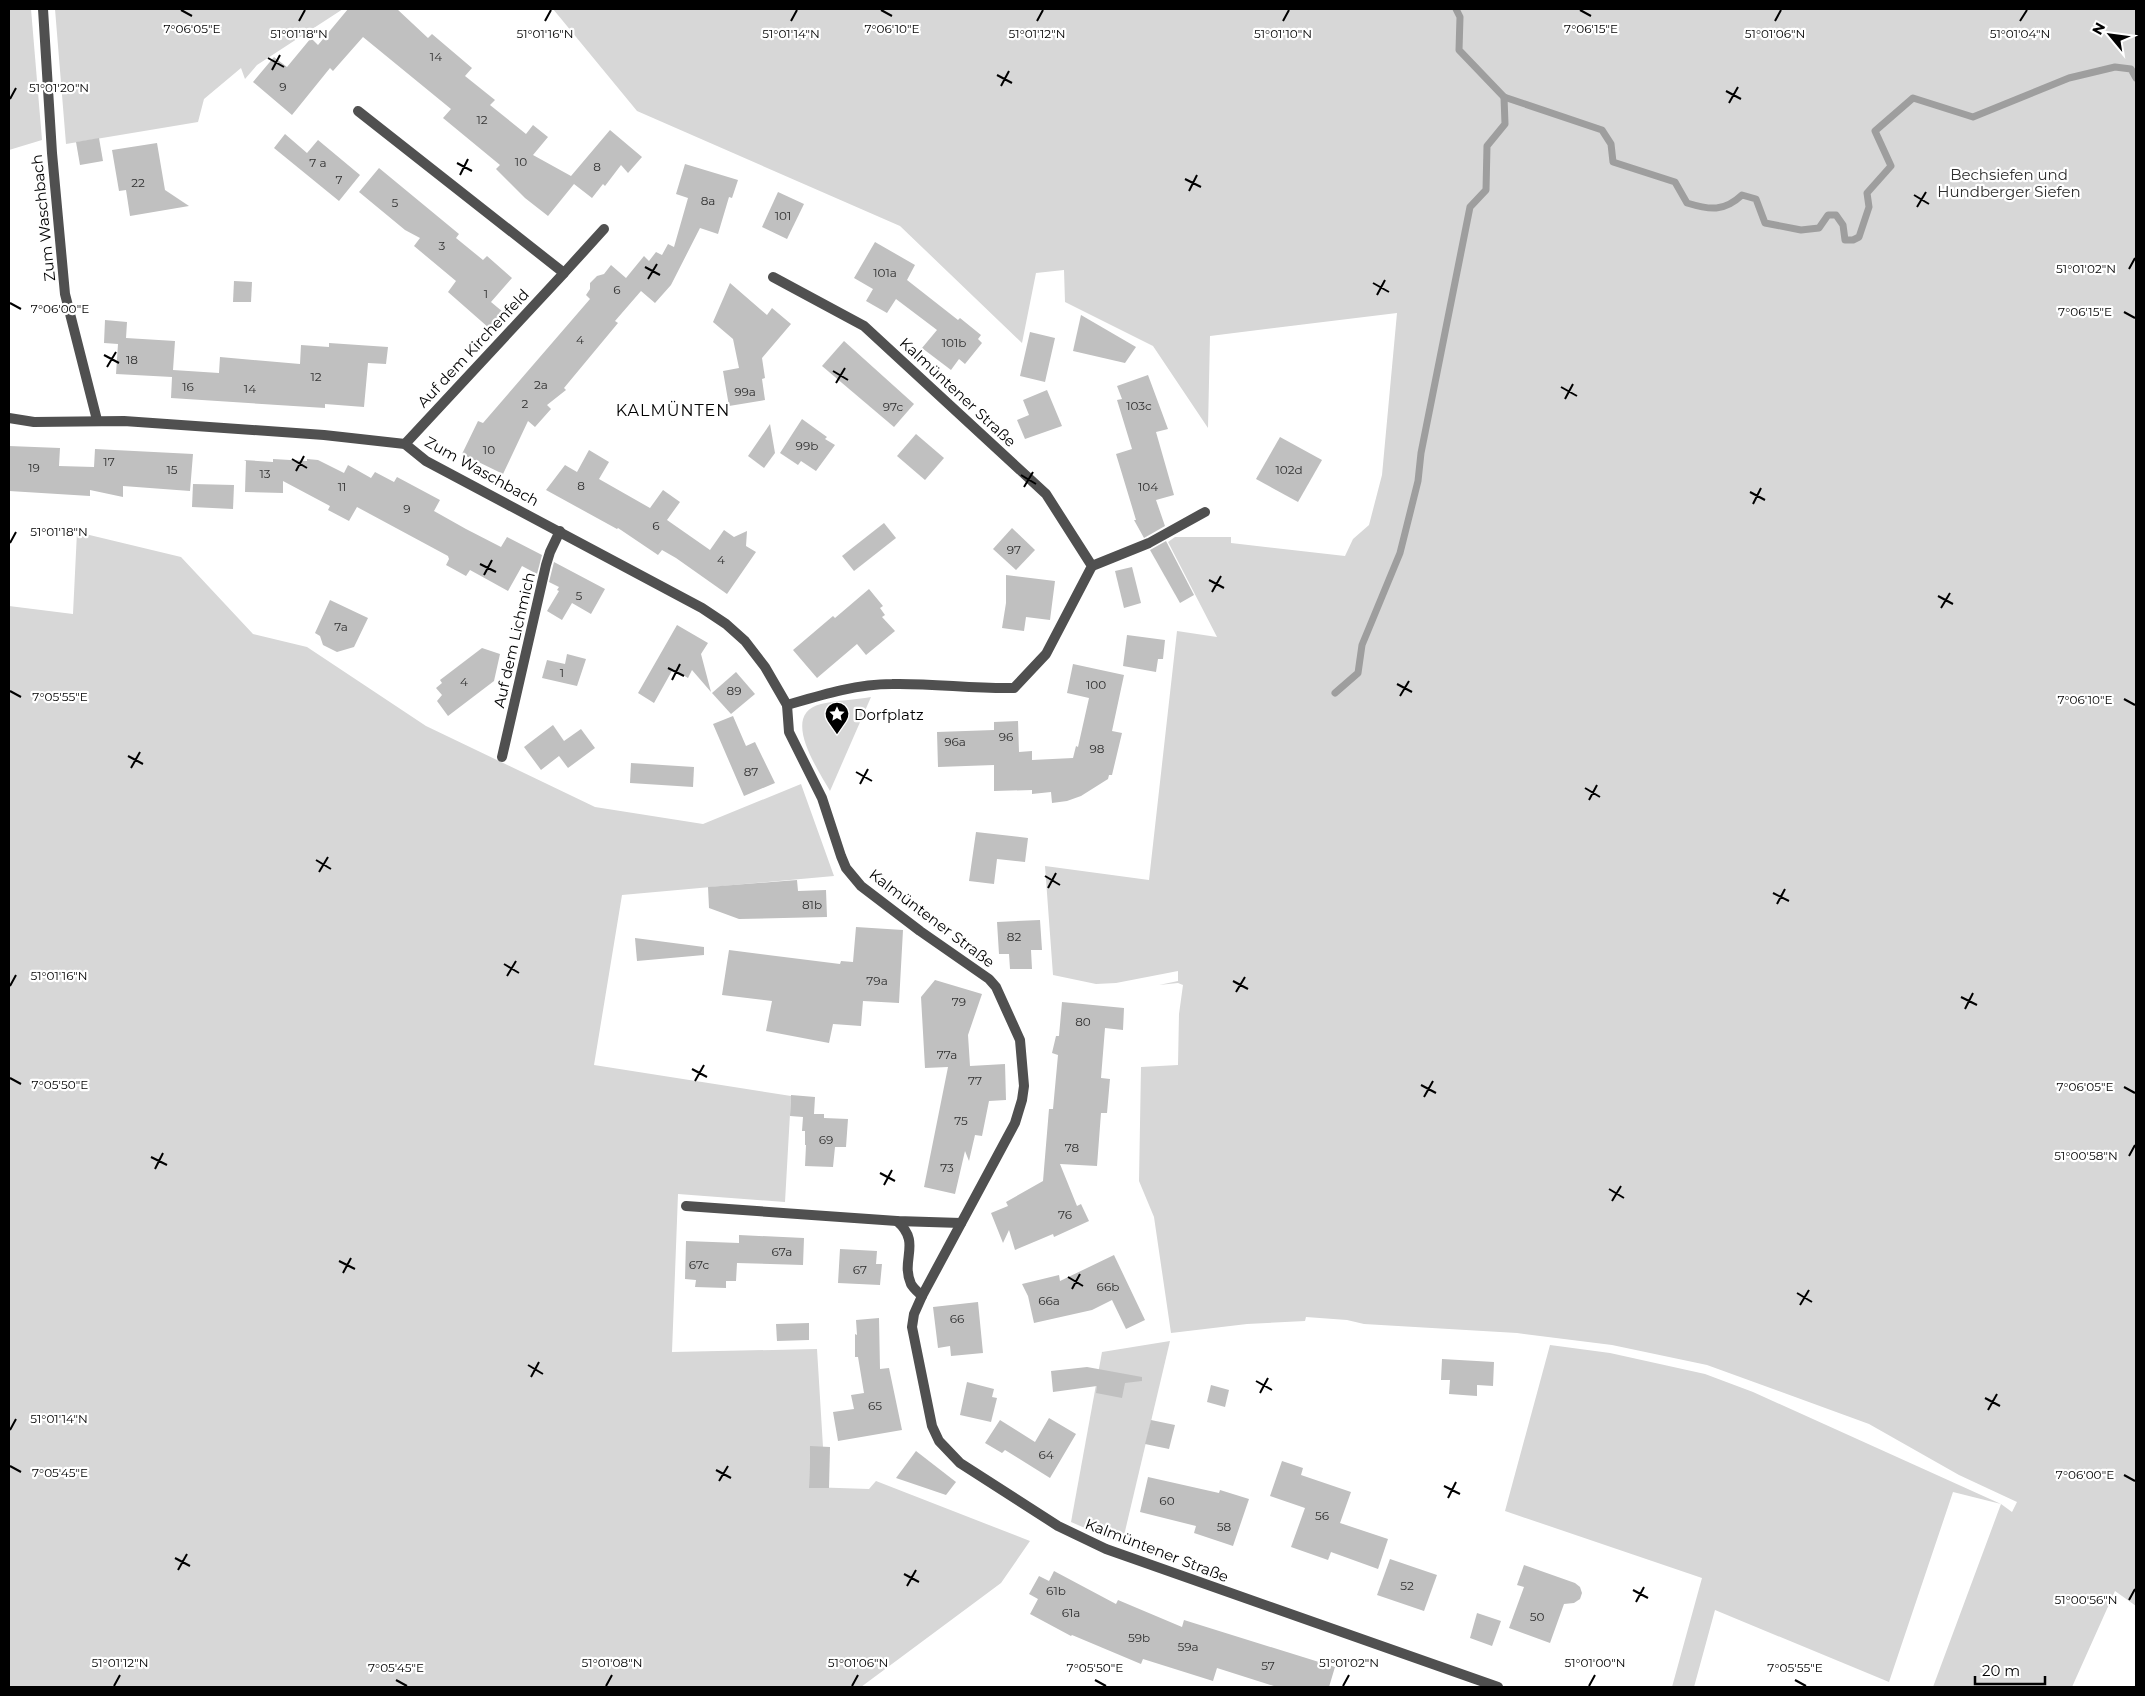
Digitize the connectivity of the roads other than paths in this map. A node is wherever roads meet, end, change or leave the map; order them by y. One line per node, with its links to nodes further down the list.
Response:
1 (43, 9): 7 (street, Zum Waschbach)
2 (358, 111): 4 (street)
3 (604, 229): 4 (street, Auf dem Kirchenfeld)
4 (564, 272): 8 (street, Auf dem Kirchenfeld)
5 (772, 277): 11 (street, Kalmüntener Straße)
6 (9, 418): 7 (street, Zum Waschbach)
7 (97, 420): 8 (street, Zum Waschbach)
8 (405, 444): 10 (street, Zum Waschbach)
9 (1205, 512): 11 (street)
10 (560, 531): 12 (street, Zum Waschbach); 13 (street, Auf dem Lichmich)
11 (1092, 566): 12 (street)
12 (787, 705): 16 (street, Kalmüntener Straße)
13 (502, 757)
14 (686, 1206): 15 (street)
15 (897, 1221): 16 (street); 17 (street)
16 (961, 1223): 17 (street, Kalmüntener Straße)
17 (922, 1296): 18 (street, Kalmüntener Straße)
18 (1498, 1687)

